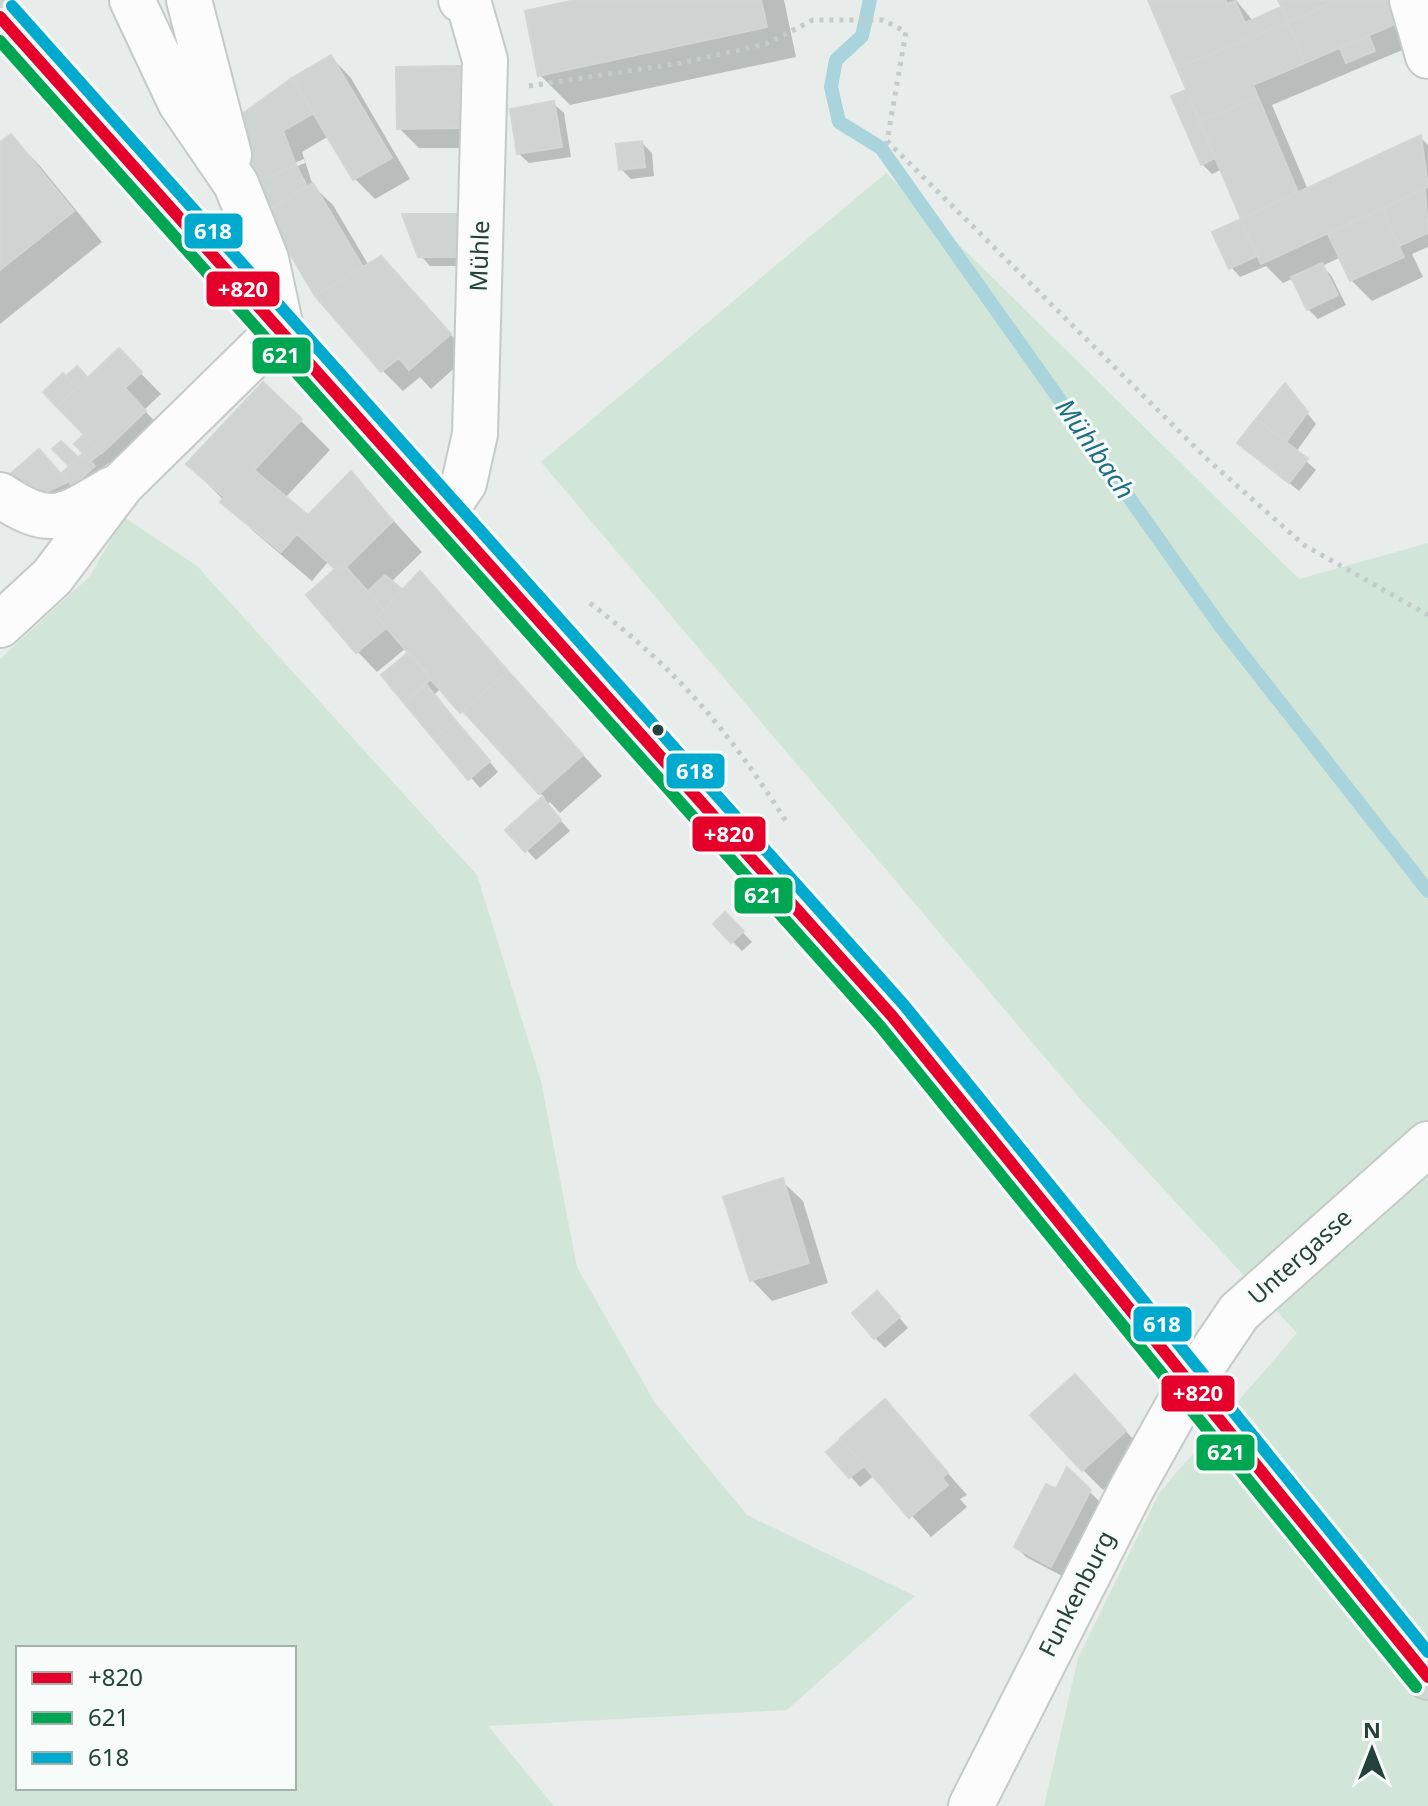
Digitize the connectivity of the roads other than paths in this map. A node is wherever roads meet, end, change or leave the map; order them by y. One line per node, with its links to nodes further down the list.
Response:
1 (132, 0): 7 (street)
2 (189, 0): 7 (street)
3 (461, 0): 11 (street, Mühle)
4 (1412, 0): 6 (street)
5 (0, 17): 8 (main road)
6 (1428, 56)
7 (236, 184): 8 (street)
8 (281, 328): 9 (street); 11 (main road)
9 (122, 484): 10 (street); 12 (street)
10 (0, 495)
11 (445, 511): 14 (main road)
12 (0, 625)
13 (1428, 1144): 14 (street, Untergasse)
14 (1189, 1386): 15 (main road); 16 (street, Funkenburg)
15 (1428, 1677)
16 (971, 1806)

